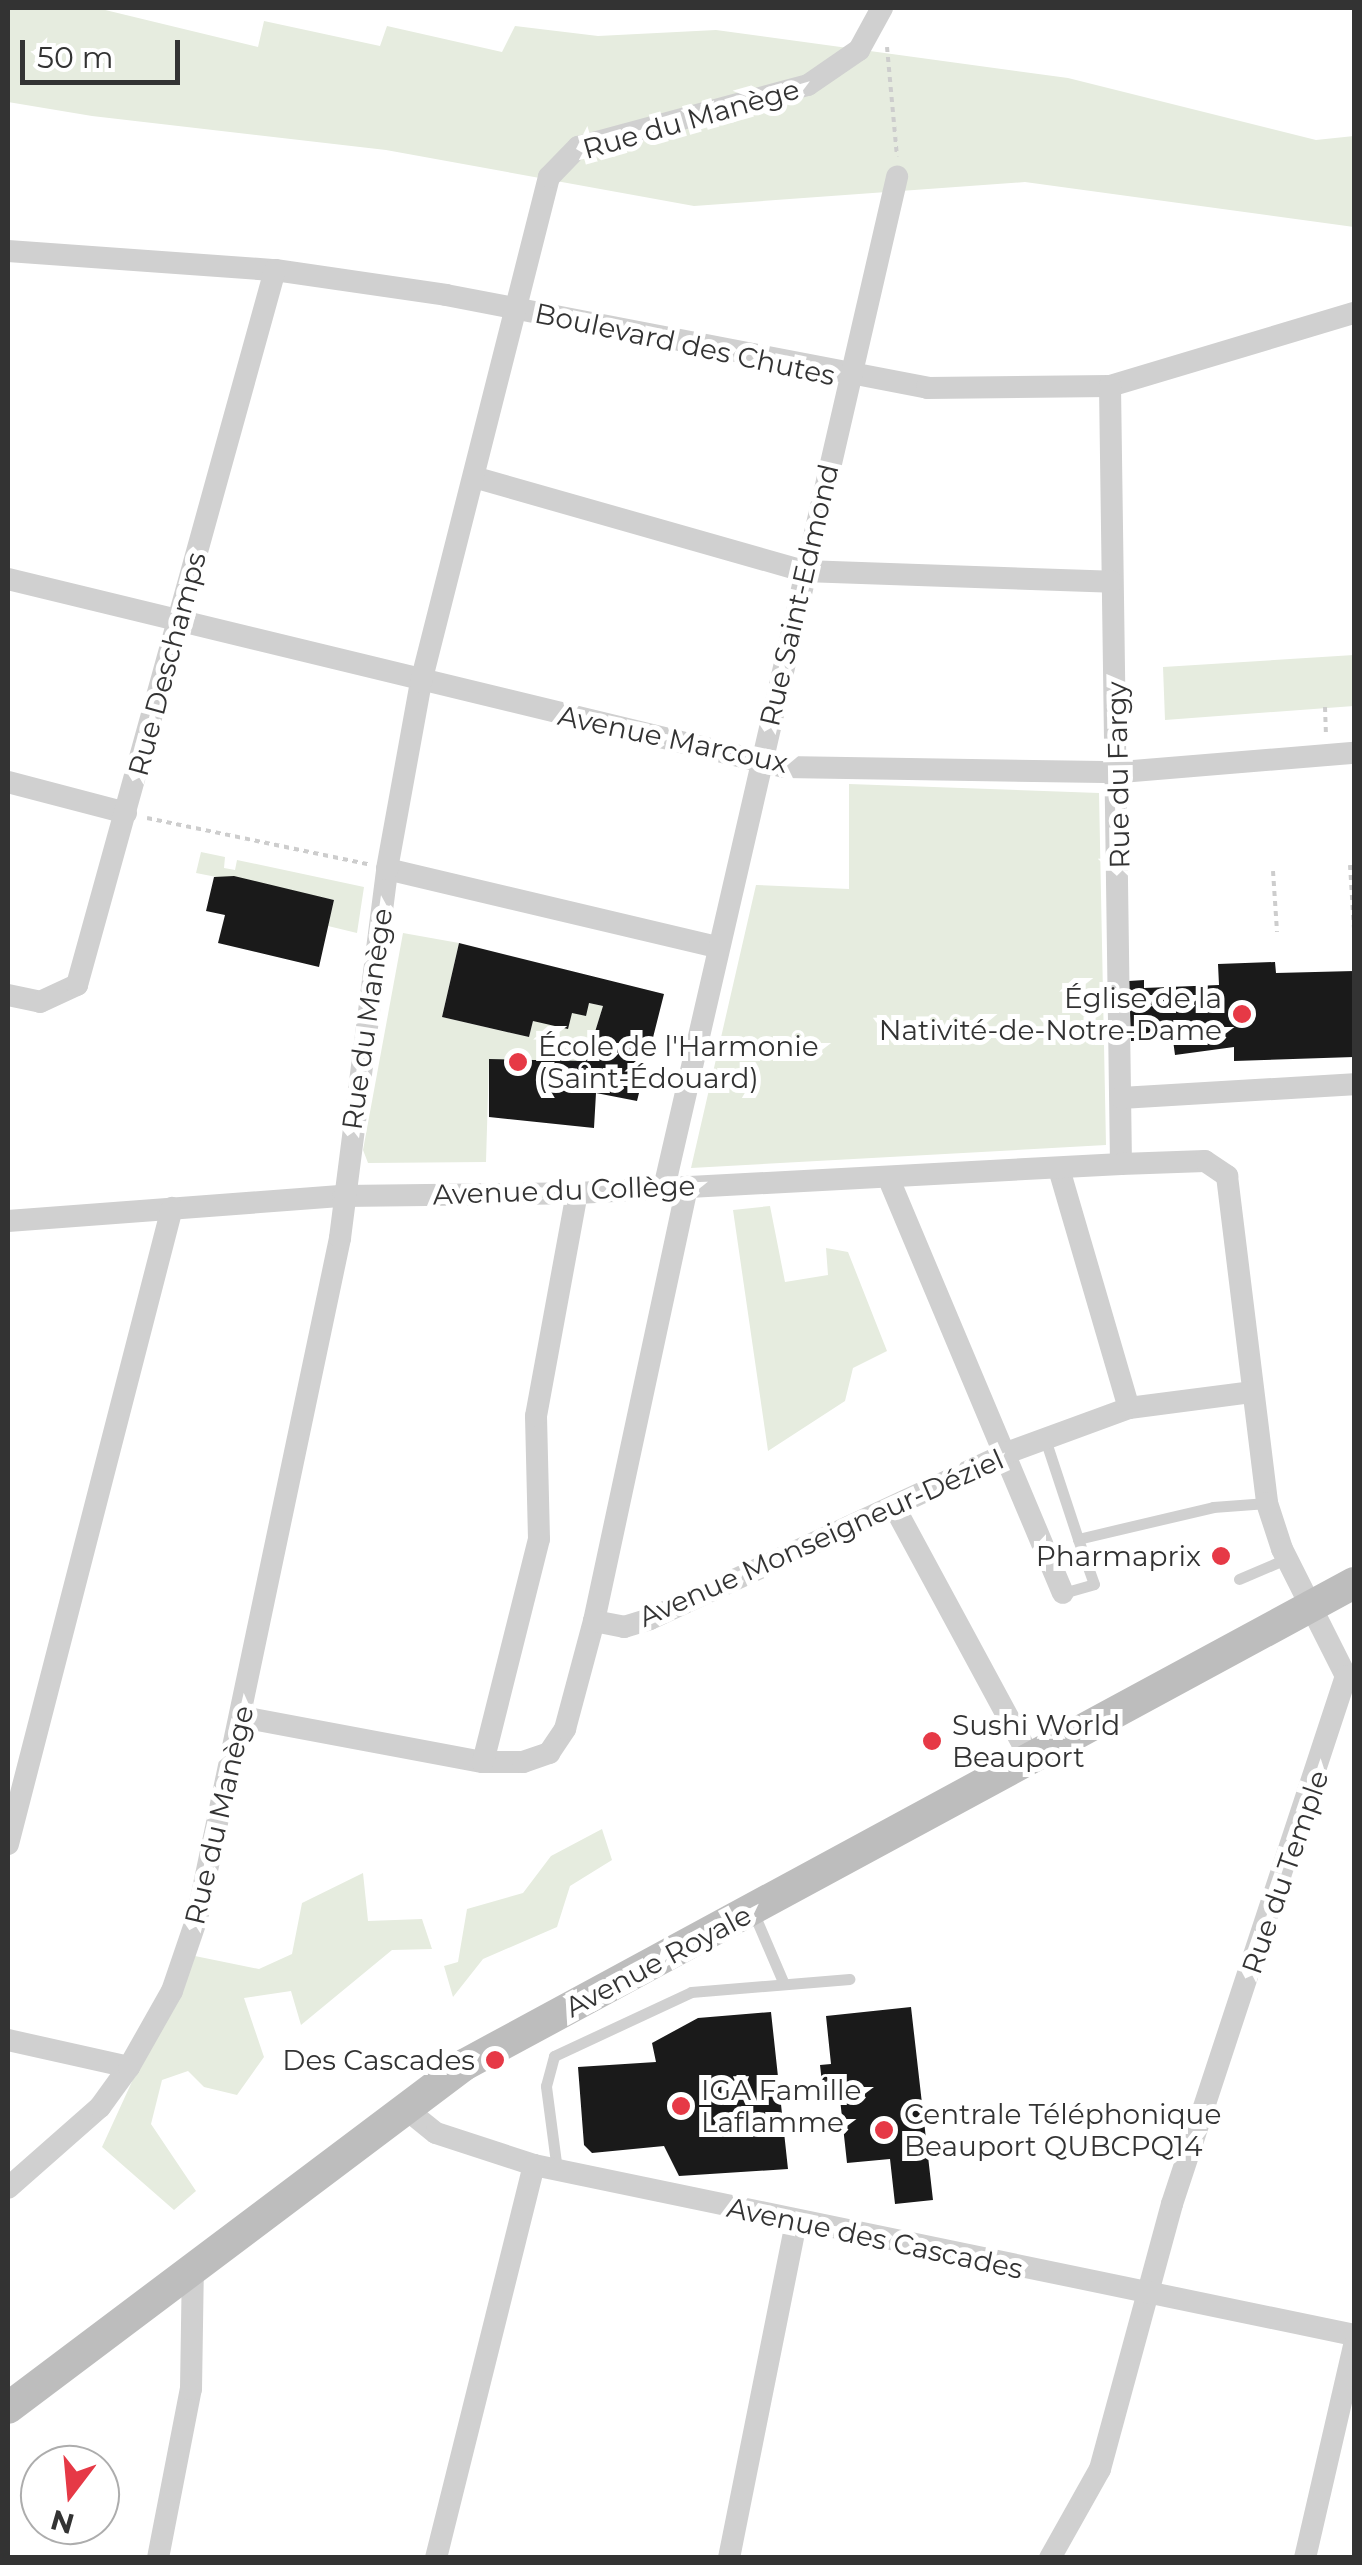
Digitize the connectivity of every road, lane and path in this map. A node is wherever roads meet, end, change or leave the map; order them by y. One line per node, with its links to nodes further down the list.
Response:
1 (882, 8): 6 (street, Rue du Manège)
2 (887, 43): 3 (path)
3 (897, 177): 8 (street, Rue Saint-Edmond)
4 (8, 251): 5 (street, Boulevard des Chutes)
5 (275, 270): 6 (street, Boulevard des Chutes); 14 (street, Rue Deschamps)
6 (513, 308): 8 (street, Boulevard des Chutes); 10 (street, Rue du Manège)
7 (1354, 314): 9 (street, Boulevard des Chutes)
8 (851, 378): 9 (street, Boulevard des Chutes); 11 (street, Rue Saint-Edmond)
9 (1110, 386): 13 (street, Rue du Fargy)
10 (477, 478): 11 (street); 15 (street, Rue du Manège)
11 (804, 572): 13 (street); 17 (street, Rue Saint-Edmond)
12 (8, 579): 14 (street, Avenue Marcoux)
13 (1112, 582): 18 (street, Rue du Fargy)
14 (180, 616): 15 (street, Avenue Marcoux); 20 (street, Rue Deschamps)
15 (421, 682): 17 (street, Avenue Marcoux); 22 (street, Rue du Manège)
16 (1354, 753): 18 (street, Avenue Marcoux)
17 (760, 760): 18 (street, Avenue Marcoux); 26 (street, Rue Saint-Edmond)
18 (1120, 772): 29 (street, Rue du Fargy)
19 (8, 782): 20 (street)
20 (126, 813): 22 (path); 27 (street, Rue Deschamps)
21 (1350, 865): 24 (path)
22 (387, 868): 26 (street); 36 (street, Rue du Manège)
23 (1272, 871): 25 (path)
24 (1354, 928)
25 (1277, 932)
26 (718, 947): 34 (street, Rue Saint-Edmond)
27 (8, 994)
28 (1354, 1084): 29 (street)
29 (1122, 1098): 30 (street, Rue du Fargy)
30 (1122, 1164): 31 (street, Avenue du Collège); 32 (street, Avenue du Collège)
31 (1059, 1169): 33 (street, Avenue du Collège); 40 (street)
32 (1227, 1176): 39 (street, Rue du Temple)
33 (888, 1178): 34 (street, Avenue du Collège); 42 (street)
34 (676, 1188): 35 (street, Avenue du Collège); 51 (street, Rue Saint-Edmond)
35 (577, 1193): 36 (street, Avenue du Collège); 54 (street)
36 (342, 1196): 37 (street, Avenue du Collège); 52 (street, Rue du Manège)
37 (172, 1208): 38 (street, Avenue du Collège); 55 (street)
38 (9, 1227)
39 (1253, 1392): 40 (street, Avenue Monseigneur-Déziel); 43 (street, Rue du Temple)
40 (1128, 1408): 41 (street, Avenue Monseigneur-Déziel)
41 (1045, 1439): 42 (street, Avenue Monseigneur-Déziel); 45 (lane)
42 (1009, 1452): 44 (street, Avenue Monseigneur-Déziel); 49 (street)
43 (1267, 1502): 45 (lane); 46 (street, Rue du Temple)
44 (896, 1510): 51 (street, Avenue Monseigneur-Déziel); 53 (street)
45 (1078, 1538): 49 (lane)
46 (1286, 1559): 47 (lane); 50 (street, Rue du Temple)
47 (1239, 1579)
48 (1354, 1583): 50 (main road, Avenue Royale)
49 (1063, 1592)
50 (1314, 1604): 53 (main road, Avenue Royale); 68 (street, Rue du Temple)
51 (594, 1621): 54 (street)
52 (242, 1717): 54 (street); 62 (street, Rue du Manège)
53 (1032, 1760): 56 (main road, Avenue Royale)
54 (484, 1762)
55 (8, 1844)
56 (752, 1910): 58 (lane); 59 (main road, Avenue Royale)
57 (849, 1980): 58 (lane)
58 (784, 1984): 61 (lane)
59 (540, 2024): 61 (lane); 63 (main road, Avenue Royale)
60 (8, 2040): 62 (street)
61 (554, 2056): 64 (lane)
62 (129, 2067): 65 (street, Rue du Manège)
63 (406, 2110): 64 (street, Avenue des Cascades); 67 (main road, Avenue Royale)
64 (546, 2167): 66 (street, Avenue des Cascades); 73 (street)
65 (8, 2188)
66 (796, 2223): 68 (street, Avenue des Cascades); 74 (street)
67 (193, 2266): 71 (main road, Avenue Royale); 72 (street)
68 (1150, 2294): 69 (street, Avenue des Cascades); 75 (street, Rue du Temple)
69 (1354, 2335)
70 (1354, 2346): 76 (street)
71 (8, 2408)
72 (158, 2558)
73 (436, 2558)
74 (729, 2558)
75 (1050, 2558)
76 (1305, 2558)

